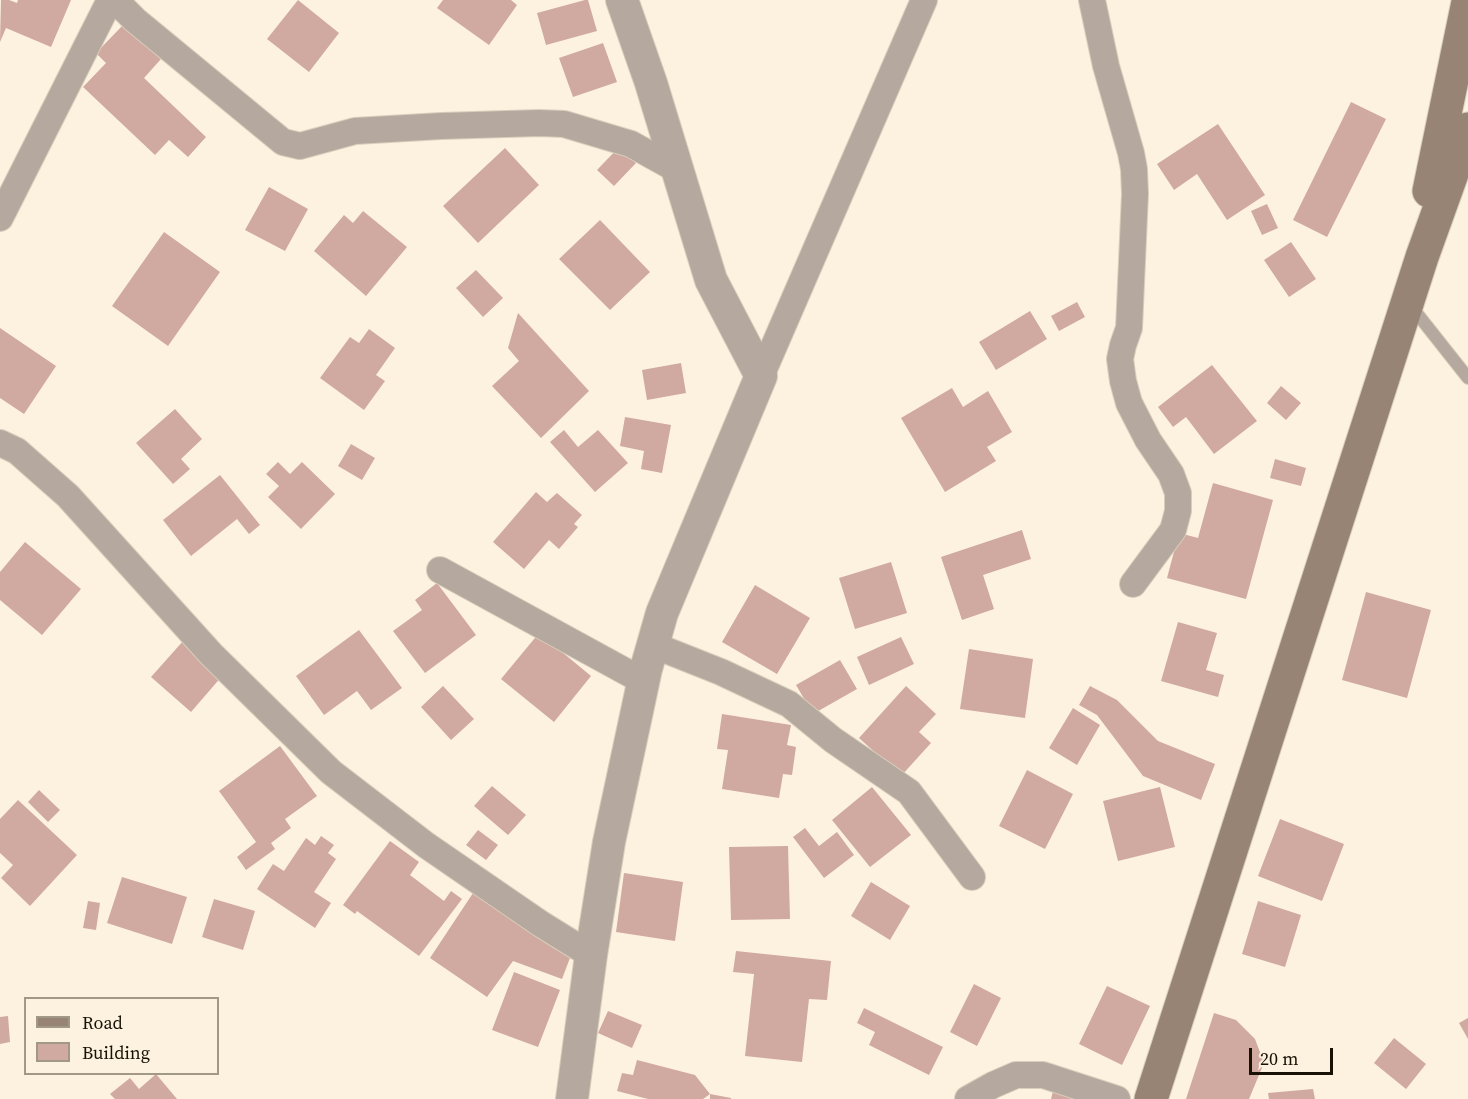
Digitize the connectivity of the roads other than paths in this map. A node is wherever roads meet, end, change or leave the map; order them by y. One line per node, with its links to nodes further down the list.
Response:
1 (110, 0): 9 (street)
2 (115, 0): 8 (street)
3 (622, 0): 8 (street)
4 (924, 0): 12 (street)
5 (1092, 0): 16 (street)
6 (1468, 2): 10 (main road)
7 (1468, 129): 10 (main road)
8 (678, 170): 12 (street)
9 (0, 218)
10 (1422, 257): 11 (main road)
11 (1408, 303): 13 (lane); 24 (main road)
12 (761, 376): 17 (street)
13 (1468, 378)
14 (0, 443): 20 (street)
15 (440, 570): 18 (street)
16 (1133, 584)
17 (653, 645): 18 (street); 19 (street)
18 (643, 681): 20 (street)
19 (972, 877)
20 (591, 955): 21 (street)
21 (572, 1099)
22 (968, 1099): 23 (street)
23 (1117, 1099)
24 (1151, 1099)

